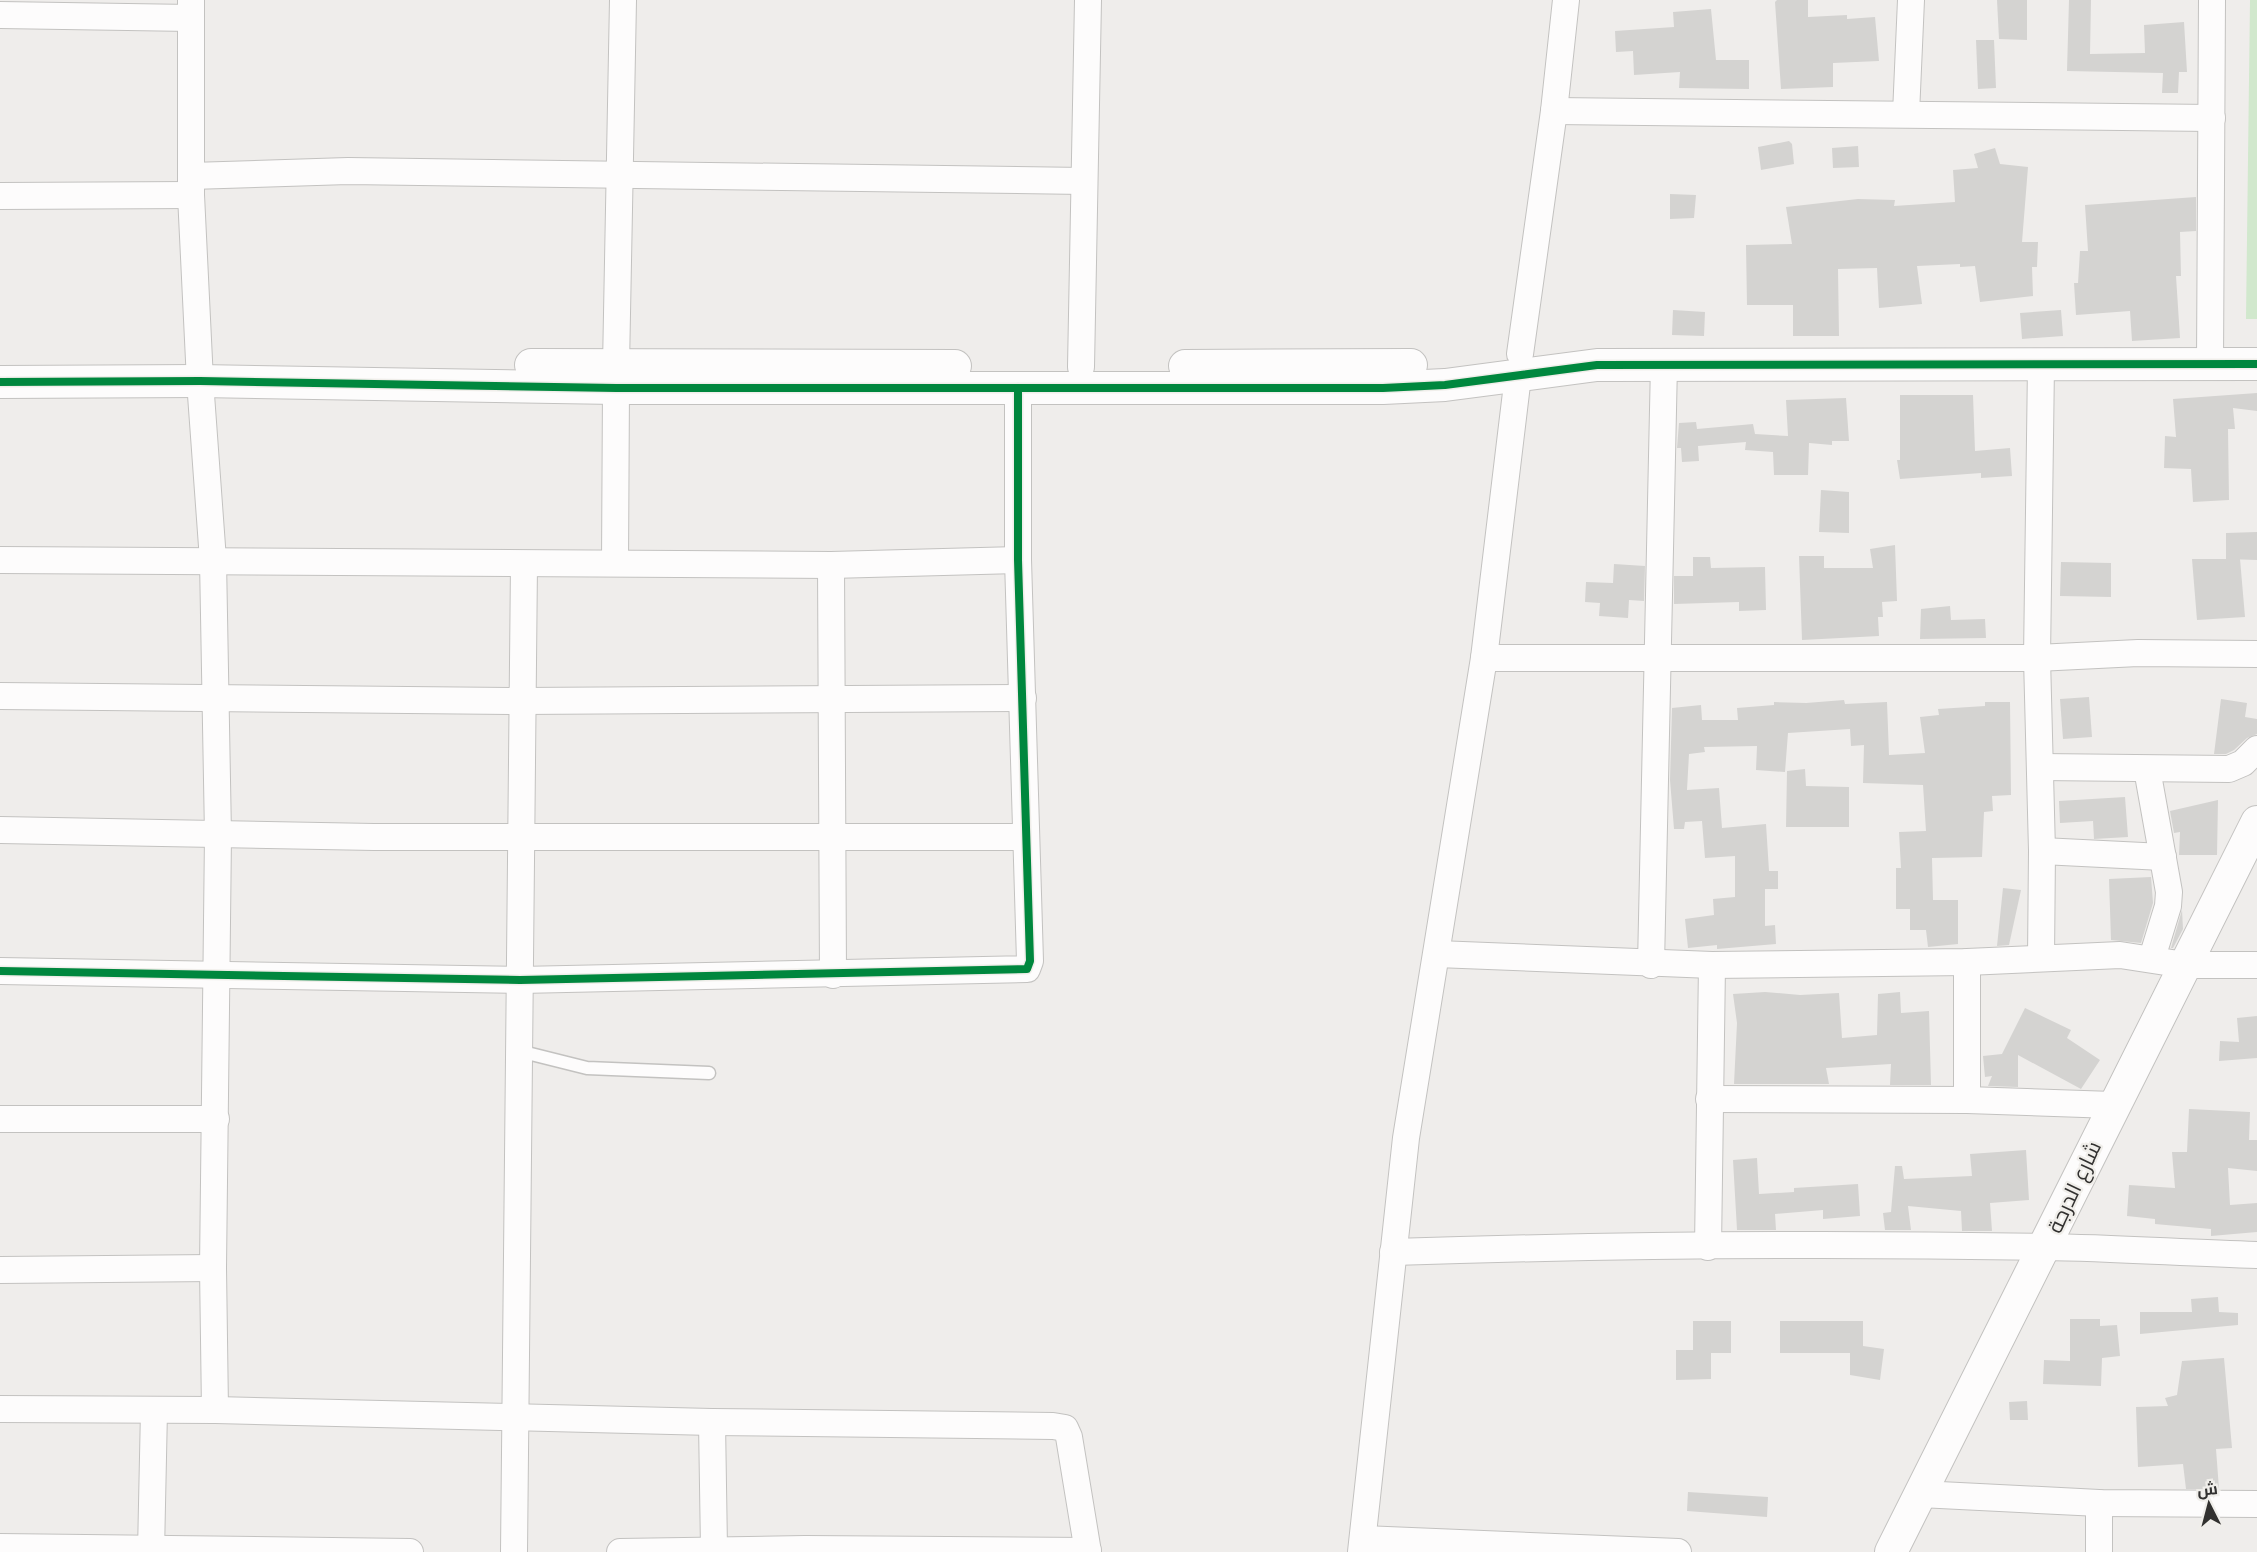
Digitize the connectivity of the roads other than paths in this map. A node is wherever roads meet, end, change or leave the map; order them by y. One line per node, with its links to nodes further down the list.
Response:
1 (623, 0): 11 (street)
2 (1088, 0): 12 (street)
3 (1566, 0): 8 (street)
4 (1911, 0): 9 (street)
5 (2212, 0): 10 (street)
6 (191, 9): 7 (street); 13 (street)
7 (0, 15)
8 (1554, 111): 9 (street); 21 (street)
9 (1906, 114): 10 (street)
10 (2212, 118): 16 (street)
11 (619, 174): 12 (street); 13 (street); 24 (street)
12 (1084, 181): 22 (street)
13 (191, 186): 14 (street); 23 (street)
14 (0, 196)
15 (2257, 344): 16 (street)
16 (2210, 354): 18 (street); 20 (street); 21 (street)
17 (0, 363): 23 (street)
18 (2257, 363)
19 (1664, 364): 20 (street); 21 (street); 36 (street)
20 (2041, 364): 35 (street)
21 (1519, 365): 22 (street); 26 (street); 34 (street)
22 (1081, 367): 24 (street)
23 (199, 371): 24 (street); 25 (street); 28 (street)
24 (616, 377): 26 (street); 31 (street)
25 (0, 382)
26 (1017, 388): 29 (street)
27 (0, 560): 28 (street)
28 (213, 560): 30 (street); 38 (street)
29 (1018, 560): 32 (street); 39 (street)
30 (524, 564): 31 (street); 41 (street)
31 (615, 564): 32 (street)
32 (831, 565): 40 (street)
33 (2257, 654): 35 (street)
34 (1484, 658): 36 (street); 53 (street)
35 (2037, 658): 36 (street); 43 (street)
36 (1655, 659): 57 (street)
37 (0, 696): 38 (street)
38 (215, 698): 41 (street); 47 (street)
39 (1023, 698): 40 (street); 48 (street)
40 (832, 700): 41 (street); 50 (street)
41 (521, 701): 49 (street)
42 (2257, 748): 44 (street)
43 (2041, 767): 44 (street); 51 (street)
44 (2147, 768): 52 (street)
45 (2257, 822): 59 (street, شارع الدرجة)
46 (0, 830): 47 (street)
47 (218, 835): 49 (street); 62 (street)
48 (1026, 837): 50 (street); 63 (street)
49 (521, 838): 50 (street); 64 (street)
50 (834, 838): 63 (street)
51 (2042, 851): 52 (street); 54 (street)
52 (2163, 856): 55 (street)
53 (1437, 954): 57 (street); 74 (street)
54 (2041, 958): 55 (street); 56 (street)
55 (2152, 958): 59 (street)
56 (1967, 962): 58 (street); 68 (street)
57 (1651, 964): 58 (street)
58 (1712, 965): 67 (street)
59 (2185, 965): 60 (street); 69 (street, شارع الدرجة)
60 (2257, 965)
61 (0, 971): 62 (street)
62 (216, 974): 64 (street); 71 (street)
63 (833, 975): 64 (street)
64 (520, 980): 65 (street)
65 (519, 1051): 66 (lane); 81 (street)
66 (709, 1073)
67 (1709, 1099): 68 (street); 72 (street)
68 (1967, 1100): 69 (street)
69 (2113, 1105): 73 (street, شارع الدرجة)
70 (0, 1119): 71 (street)
71 (216, 1119): 76 (street)
72 (1708, 1247): 73 (street); 74 (street)
73 (2045, 1247): 75 (street); 83 (street, شارع الدرجة)
74 (1393, 1252): 86 (street)
75 (2257, 1255)
76 (213, 1268): 77 (street); 80 (street)
77 (0, 1270)
78 (0, 1409): 79 (street)
79 (154, 1410): 80 (street); 88 (street)
80 (215, 1410): 81 (street)
81 (517, 1416): 82 (street); 91 (street)
82 (712, 1422): 89 (street); 93 (street)
83 (1920, 1494): 84 (street); 95 (street, شارع الدرجة)
84 (2098, 1503): 85 (street); 96 (street)
85 (2257, 1504)
86 (1362, 1546): 94 (street)
87 (0, 1547): 88 (street)
88 (151, 1550): 90 (street)
89 (698, 1550): 92 (street); 93 (street)
90 (410, 1552)
91 (514, 1552)
92 (620, 1552)
93 (1088, 1552)
94 (1678, 1552)
95 (1892, 1552)
96 (2099, 1552)

